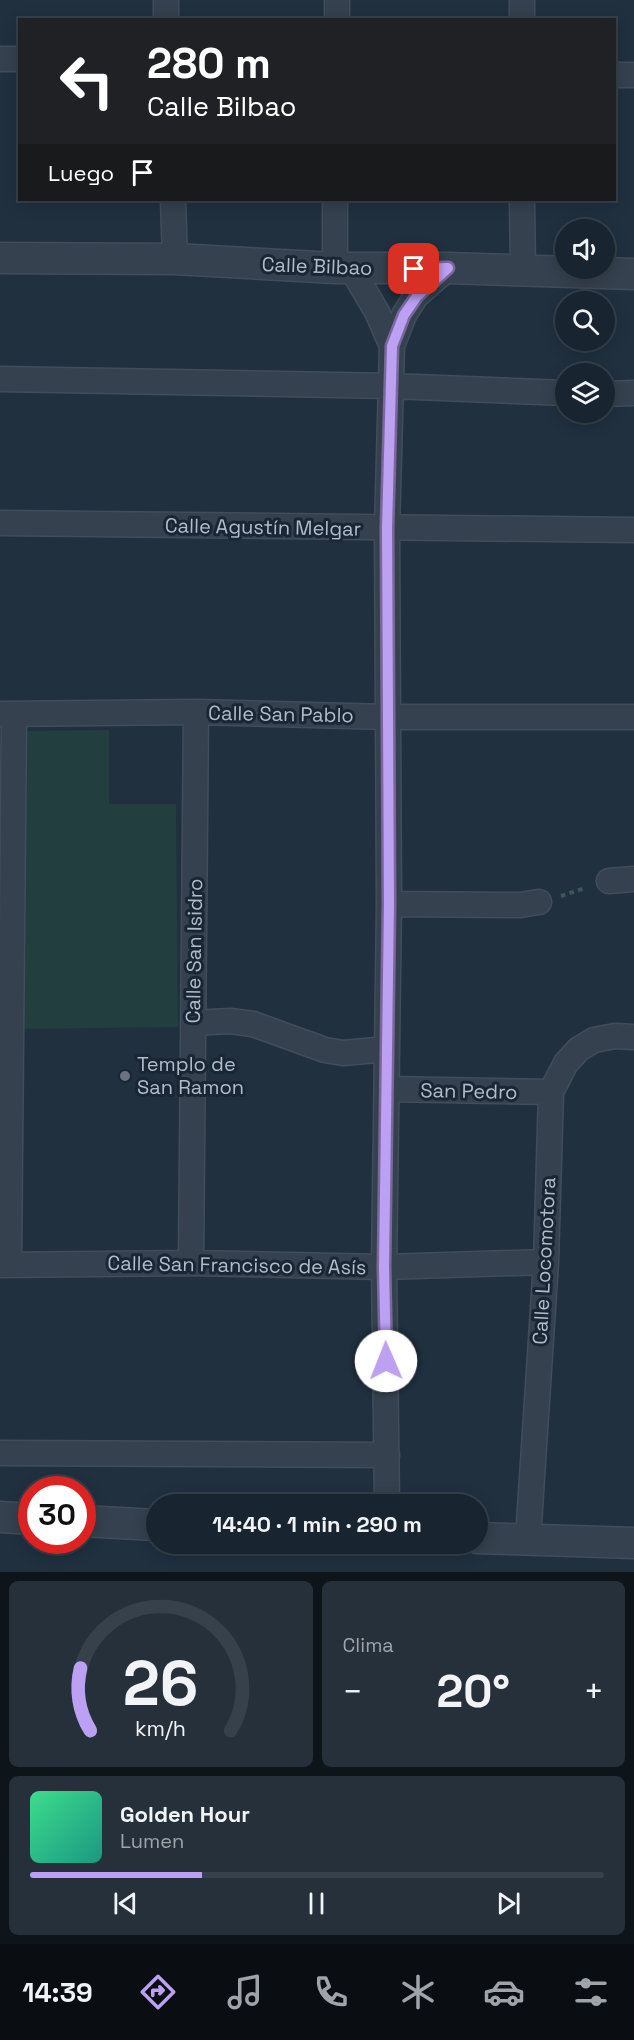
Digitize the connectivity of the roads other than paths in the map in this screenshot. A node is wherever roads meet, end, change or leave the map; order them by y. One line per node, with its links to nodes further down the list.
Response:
1 (166, 0): 4 (street)
2 (337, 0): 5 (street)
3 (522, 0): 6 (street)
4 (166, 18)
5 (337, 18)
6 (522, 18)
7 (0, 59): 8 (street)
8 (18, 59)
9 (616, 75): 10 (street)
10 (634, 75)
11 (172, 201): 15 (street)
12 (335, 201): 16 (street)
13 (522, 201): 18 (street)
14 (0, 258): 15 (street, Calle Bilbao)
15 (175, 259): 16 (street, Calle Bilbao)
16 (343, 268): 17 (street, Calle Bilbao); 20 (street)
17 (448, 268): 18 (street, Calle Bilbao); 20 (street)
18 (522, 270): 19 (street, Calle Bilbao)
19 (634, 274)
20 (392, 346): 22 (street)
21 (0, 379): 22 (street)
22 (391, 386): 23 (street); 27 (street)
23 (555, 393)
24 (634, 393): 25 (street)
25 (615, 394)
26 (0, 523): 27 (street, Calle Agustín Melgar)
27 (387, 528): 28 (street, Calle Agustín Melgar); 31 (street)
28 (634, 530)
29 (196, 712): 30 (street, Calle San Pablo); 31 (street, Calle San Pablo); 37 (street, Calle San Isidro)
30 (7, 714): 44 (street)
31 (388, 717): 32 (street, Calle San Pablo); 36 (street)
32 (634, 717)
33 (634, 879): 34 (street)
34 (609, 881)
35 (539, 903): 36 (street)
36 (389, 904): 39 (street)
37 (193, 1023): 39 (street); 43 (street, Calle San Isidro)
38 (634, 1037): 41 (street, Calle Locomotora)
39 (387, 1049): 40 (street)
40 (387, 1089): 41 (street, San Pedro); 45 (street)
41 (551, 1092): 42 (street, Calle Locomotora)
42 (546, 1262): 45 (street, Calle San Francisco de Asís); 54 (street, Calle Locomotora)
43 (191, 1263): 44 (street, Calle San Francisco de Asís); 45 (street, Calle San Francisco de Asís)
44 (4, 1265)
45 (384, 1267): 47 (street)
46 (0, 1453): 47 (street)
47 (387, 1455): 48 (street)
48 (387, 1494)
49 (0, 1517): 50 (street)
50 (18, 1518)
51 (96, 1522): 52 (street)
52 (146, 1524)
53 (488, 1538): 54 (street)
54 (528, 1539): 55 (street)
55 (634, 1543)

